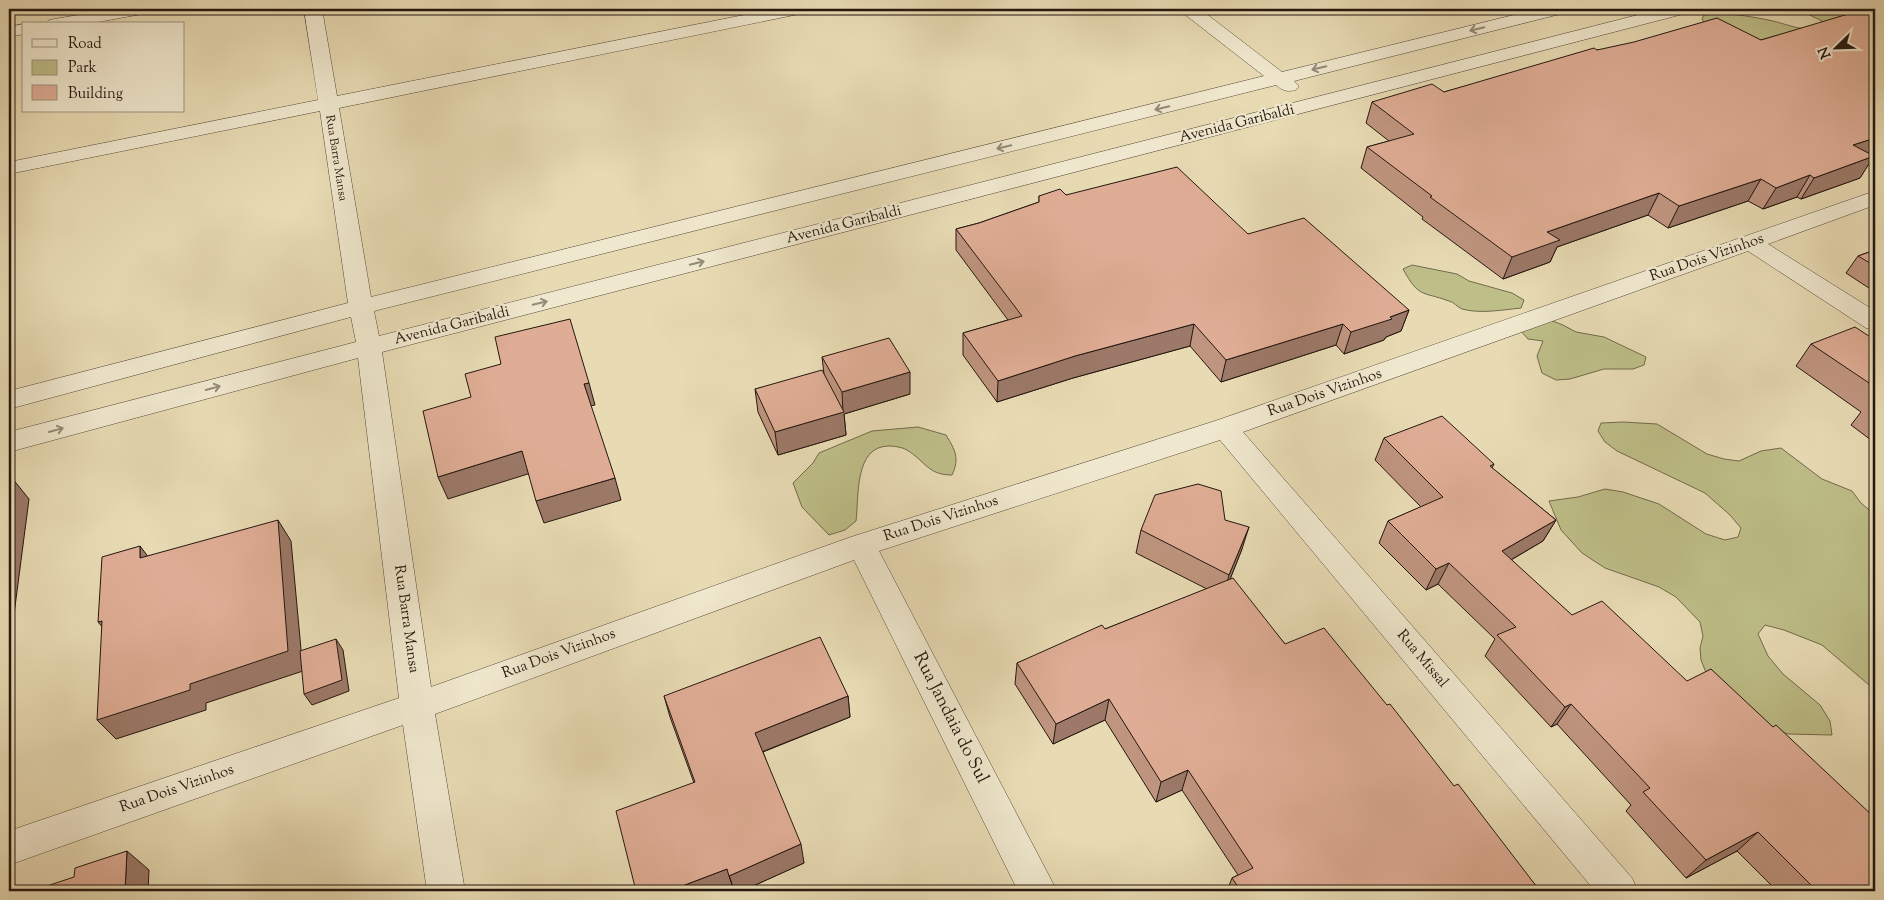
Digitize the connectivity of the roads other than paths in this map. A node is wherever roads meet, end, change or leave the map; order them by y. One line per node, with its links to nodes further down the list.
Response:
1 (142, 9): 7 (street)
2 (313, 9): 11 (street, Rua Barra Mansa)
3 (799, 9): 11 (street)
4 (1190, 9): 10 (street)
5 (1558, 9): 10 (street, one-way to 10)
6 (1681, 9): 12 (street, Avenida Garibaldi)
7 (67, 22)
8 (22, 29): 9 (street)
9 (9, 32)
10 (1279, 78): 12 (street); 16 (street, one-way to 16)
11 (328, 103): 13 (street); 16 (street, Rua Barra Mansa)
12 (1316, 103): 18 (street, Avenida Garibaldi, one-way to 12)
13 (9, 168)
14 (1875, 198): 15 (street, Rua Dois Vizinhos)
15 (1751, 243): 17 (street); 20 (street, Rua Dois Vizinhos)
16 (361, 307): 18 (street, Rua Barra Mansa); 19 (street)
17 (1875, 322)
18 (369, 347): 21 (street, Avenida Garibaldi, one-way to 18); 23 (street, Rua Barra Mansa)
19 (9, 400)
20 (1226, 428): 22 (street, Rua Dois Vizinhos); 27 (street, Rua Missal)
21 (9, 442)
22 (861, 545): 23 (street, Rua Dois Vizinhos); 26 (street, Rua Jandaia do Sul)
23 (417, 706): 24 (street, Rua Dois Vizinhos); 25 (street, Rua Barra Mansa)
24 (9, 848)
25 (446, 891)
26 (1038, 891)
27 (1619, 891)

